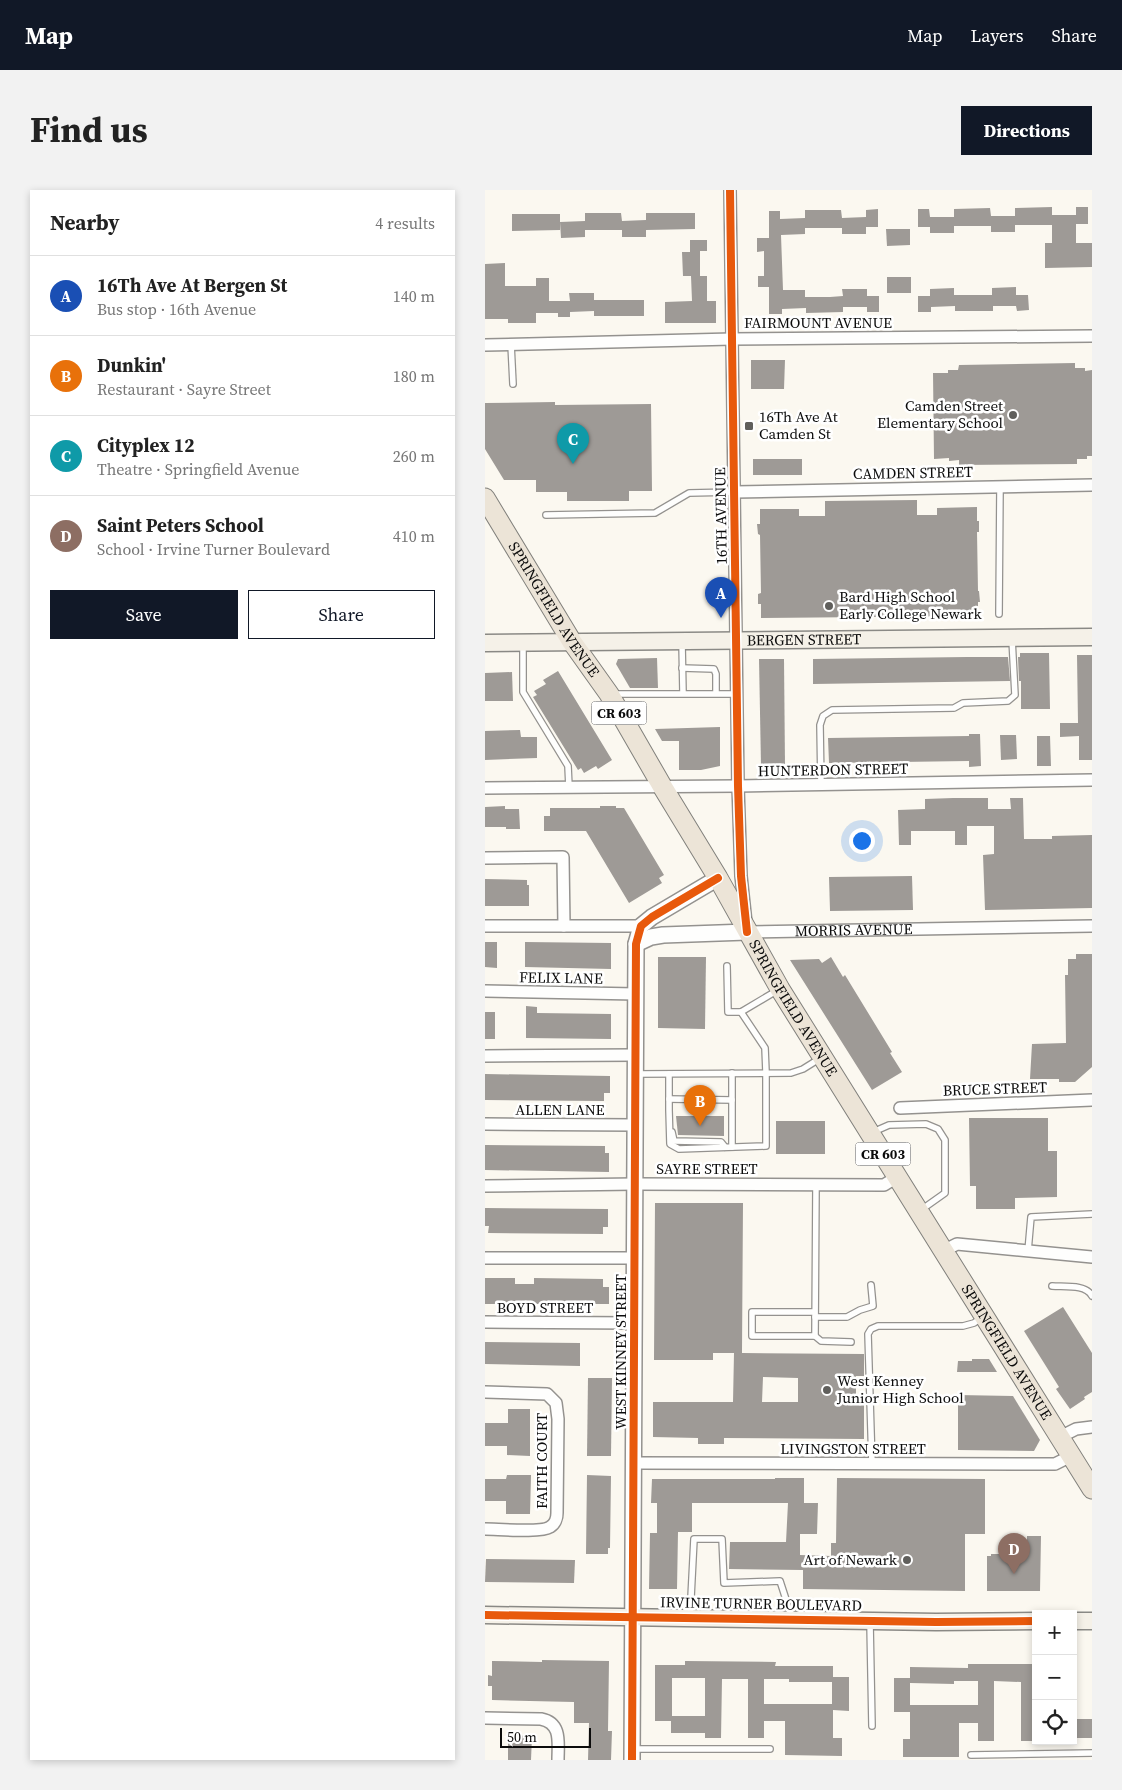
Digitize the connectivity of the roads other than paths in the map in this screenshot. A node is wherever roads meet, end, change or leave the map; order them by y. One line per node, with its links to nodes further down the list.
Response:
1 (730, 190): 3 (street, 16TH AVENUE)
2 (1092, 336): 3 (street, FAIRMOUNT AVENUE)
3 (732, 338): 4 (street, FAIRMOUNT AVENUE); 9 (street, 16TH AVENUE)
4 (511, 344): 5 (street, FAIRMOUNT AVENUE); 6 (lane)
5 (485, 345)
6 (513, 384)
7 (1092, 484): 8 (street, CAMDEN STREET)
8 (1000, 486): 9 (street, CAMDEN STREET); 12 (lane)
9 (735, 492): 11 (lane); 16 (street, 16TH AVENUE)
10 (485, 498): 17 (main road, SPRINGFIELD AVENUE / CR 603)
11 (546, 514)
12 (999, 614)
13 (1092, 636): 14 (main road, BERGEN STREET)
14 (1012, 637): 16 (main road, BERGEN STREET); 26 (lane)
15 (682, 640): 16 (main road, BERGEN STREET); 17 (main road, BERGEN STREET); 20 (lane)
16 (736, 640): 24 (street, 16TH AVENUE)
17 (572, 642): 19 (main road, BERGEN STREET); 23 (main road, SPRINGFIELD AVENUE / CR 603)
18 (485, 643): 19 (main road, BERGEN STREET)
19 (523, 643): 29 (lane)
20 (682, 668): 21 (lane); 22 (lane)
21 (683, 693): 22 (lane); 23 (lane)
22 (716, 693): 24 (lane)
23 (609, 694): 27 (main road, SPRINGFIELD AVENUE / CR 603)
24 (737, 694): 28 (street, 16TH AVENUE)
25 (1092, 780): 26 (street, HUNTERDON STREET)
26 (821, 785): 28 (street, HUNTERDON STREET)
27 (662, 786): 28 (street, HUNTERDON STREET); 29 (street, HUNTERDON STREET); 32 (main road, SPRINGFIELD AVENUE / CR 603)
28 (738, 786): 37 (street, 16TH AVENUE)
29 (569, 787): 30 (street, HUNTERDON STREET)
30 (485, 788)
31 (485, 858): 34 (street)
32 (718, 878): 35 (street); 37 (main road, SPRINGFIELD AVENUE / CR 603)
33 (485, 926): 34 (street)
34 (564, 926): 35 (street)
35 (641, 926): 38 (street)
36 (1092, 926): 37 (street, MORRIS AVENUE)
37 (747, 932): 38 (street, MORRIS AVENUE); 40 (main road, SPRINGFIELD AVENUE / CR 603)
38 (636, 944): 42 (street, WEST KINNEY STREET)
39 (727, 966): 43 (lane)
40 (780, 989): 43 (lane); 46 (main road, SPRINGFIELD AVENUE / CR 603)
41 (485, 991): 42 (street, FELIX LANE)
42 (636, 994): 45 (street, WEST KINNEY STREET)
43 (741, 1012): 47 (lane)
44 (485, 1056): 45 (street)
45 (635, 1056): 49 (street, WEST KINNEY STREET)
46 (822, 1057): 47 (lane); 57 (main road, SPRINGFIELD AVENUE / CR 603)
47 (766, 1072): 48 (lane); 58 (lane)
48 (733, 1073): 50 (lane); 52 (lane)
49 (635, 1074): 50 (lane); 56 (street, WEST KINNEY STREET)
50 (669, 1074): 51 (lane)
51 (669, 1099): 52 (lane); 58 (lane)
52 (732, 1100): 58 (lane)
53 (1092, 1100): 54 (street, BRUCE STREET)
54 (900, 1108)
55 (485, 1124): 56 (street, ALLEN LANE)
56 (635, 1125): 60 (street, WEST KINNEY STREET)
57 (871, 1134): 59 (main road, SPRINGFIELD AVENUE / CR 603); 63 (lane)
58 (732, 1147)
59 (897, 1177): 61 (street, SAYRE STREET); 63 (main road, SPRINGFIELD AVENUE / CR 603)
60 (635, 1184): 61 (street, SAYRE STREET); 62 (street, SAYRE STREET); 69 (street, WEST KINNEY STREET)
61 (816, 1184): 73 (lane)
62 (485, 1186)
63 (919, 1211): 65 (main road, SPRINGFIELD AVENUE / CR 603)
64 (1092, 1214): 66 (lane)
65 (943, 1251): 66 (street); 74 (main road, SPRINGFIELD AVENUE / CR 603)
66 (1029, 1251): 67 (street)
67 (1092, 1257)
68 (485, 1258): 69 (street)
69 (635, 1258): 76 (street, WEST KINNEY STREET)
70 (871, 1285): 73 (lane)
71 (1052, 1286): 72 (lane)
72 (1092, 1296)
73 (815, 1314): 77 (lane); 77 (lane)
74 (984, 1316): 81 (main road, SPRINGFIELD AVENUE / CR 603); 84 (lane)
75 (485, 1322): 76 (street, BOYD STREET)
76 (634, 1323): 83 (street, WEST KINNEY STREET)
77 (815, 1336): 78 (lane)
78 (851, 1342)
79 (485, 1392): 86 (street, FAITH COURT)
80 (1092, 1427): 81 (street)
81 (1060, 1437): 82 (main road, SPRINGFIELD AVENUE / CR 603)
82 (1071, 1456): 84 (street, LIVINGSTON STREET); 85 (main road, SPRINGFIELD AVENUE / CR 603)
83 (634, 1463): 84 (street, LIVINGSTON STREET); 88 (street, WEST KINNEY STREET)
84 (872, 1464)
85 (1092, 1489)
86 (485, 1529)
87 (485, 1615): 88 (main road, IRVINE TURNER BOULEVARD)
88 (632, 1616): 89 (main road, IRVINE TURNER BOULEVARD); 99 (street, WEST KINNEY STREET)
89 (690, 1617): 90 (main road, IRVINE TURNER BOULEVARD); 90 (lane)
90 (792, 1619): 91 (main road, IRVINE TURNER BOULEVARD)
91 (870, 1620): 92 (main road, IRVINE TURNER BOULEVARD); 96 (lane)
92 (1032, 1621)
93 (1077, 1621): 94 (main road)
94 (1092, 1621)
95 (485, 1718): 101 (street)
96 (873, 1726)
97 (770, 1749): 99 (lane)
98 (1092, 1753): 100 (lane)
99 (632, 1754)
100 (971, 1755)
101 (558, 1760)

